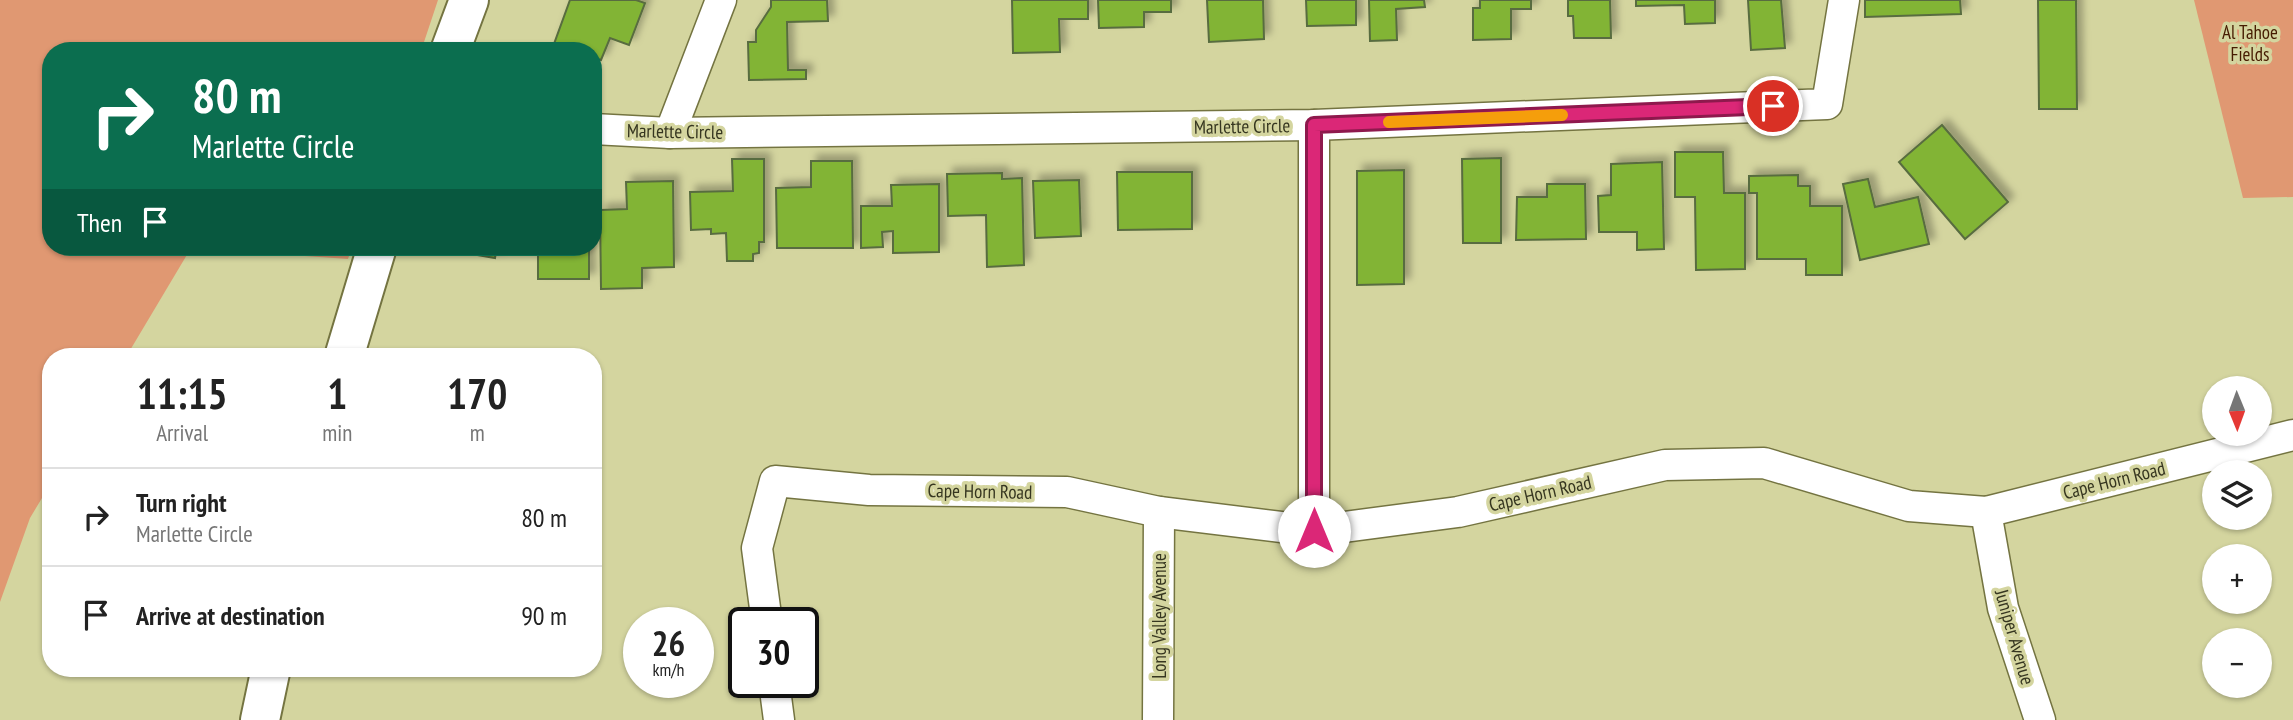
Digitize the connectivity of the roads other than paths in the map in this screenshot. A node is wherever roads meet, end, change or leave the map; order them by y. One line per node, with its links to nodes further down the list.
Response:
1 (469, 0): 4 (street)
2 (721, 0): 7 (street)
3 (1843, 0): 5 (street, Marlette Circle)
4 (453, 42)
5 (1314, 125): 7 (street, Marlette Circle); 13 (street)
6 (602, 130): 7 (street, Marlette Circle)
7 (670, 134)
8 (374, 256): 9 (street)
9 (347, 348)
10 (2293, 435): 12 (street, Cape Horn Road)
11 (1159, 512): 13 (street, Cape Horn Road); 14 (street, Cape Horn Road); 19 (street, Long Valley Avenue)
12 (1986, 512): 13 (street, Cape Horn Road); 20 (street, Juniper Avenue)
13 (1314, 531)
14 (764, 607)
15 (269, 677): 17 (street)
16 (776, 698): 18 (street)
17 (260, 720)
18 (779, 720)
19 (1158, 720)
20 (2040, 720)

